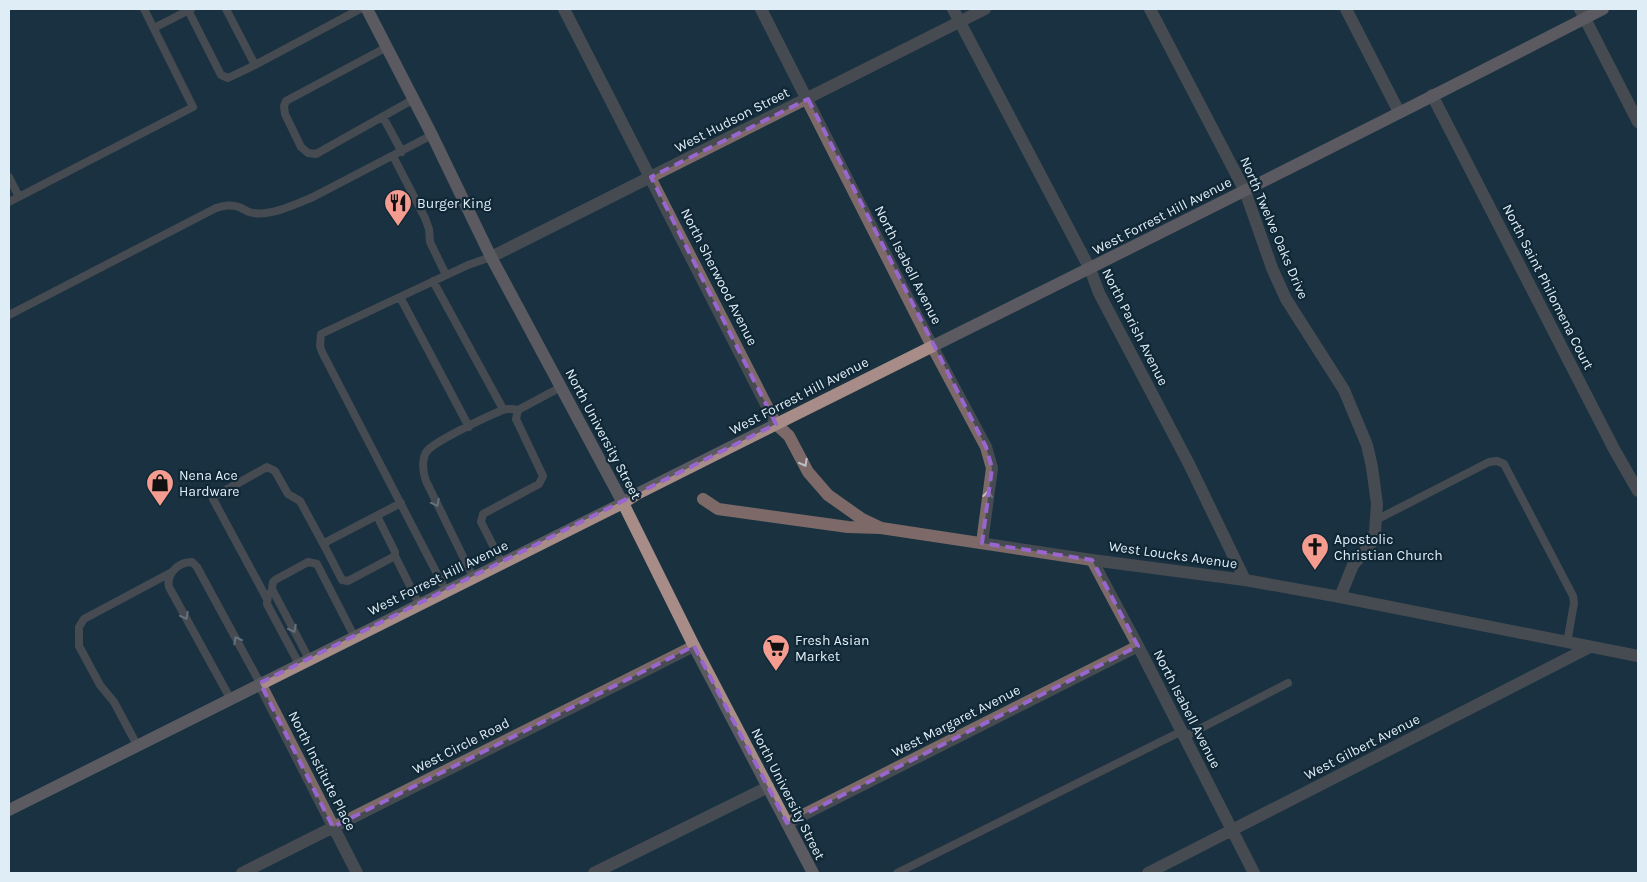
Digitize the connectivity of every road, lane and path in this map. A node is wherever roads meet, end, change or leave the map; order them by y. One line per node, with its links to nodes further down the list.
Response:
1 (144, 9): 15 (lane)
2 (189, 9): 15 (lane); 17 (lane)
3 (226, 9): 17 (lane)
4 (360, 9): 17 (lane)
5 (367, 9): 16 (main road, North University Street)
6 (564, 9): 28 (street, North Sherwood Avenue)
7 (761, 9): 20 (street, North Isabell Avenue)
8 (953, 9): 14 (street, North Parish Avenue)
9 (985, 9): 14 (street, West Hudson Street)
10 (1150, 9): 29 (street, North Twelve Oaks Drive)
11 (1346, 9): 21 (street)
12 (1603, 9): 13 (main road, West Forrest Hill Avenue)
13 (1582, 14): 18 (main road, West Forrest Hill Avenue); 23 (street)
14 (960, 22): 20 (street, West Hudson Street); 33 (street, North Parish Avenue)
15 (154, 28): 30 (lane)
16 (387, 47): 19 (main road, North University Street); 22 (lane)
17 (254, 65)
18 (1432, 95): 21 (main road, West Forrest Hill Avenue); 44 (street, North Saint Philomena Court)
19 (414, 99): 22 (lane); 24 (main road, North University Street)
20 (808, 99): 28 (street, West Hudson Street); 38 (street, North Isabell Avenue)
21 (1399, 112): 29 (main road, West Forrest Hill Avenue)
22 (383, 117): 25 (lane)
23 (1638, 122)
24 (432, 135): 25 (lane); 32 (main road, North University Street)
25 (402, 152): 26 (lane)
26 (393, 156): 34 (lane); 37 (lane)
27 (9, 177): 30 (lane)
28 (651, 177): 32 (street, West Hudson Street); 42 (street, North Sherwood Avenue)
29 (1245, 191): 33 (main road, West Forrest Hill Avenue); 49 (street, North Twelve Oaks Drive)
30 (19, 197): 31 (lane)
31 (9, 202)
32 (491, 257): 34 (lane); 39 (main road, North University Street)
33 (1090, 269): 38 (main road, West Forrest Hill Avenue); 59 (street, North Parish Avenue)
34 (446, 275): 35 (lane)
35 (433, 281): 36 (lane); 40 (lane)
36 (400, 297): 43 (lane); 46 (lane)
37 (9, 316)
38 (932, 346): 42 (main road, West Forrest Hill Avenue); 51 (street, North Isabell Avenue, one-way to 38)
39 (561, 387): 41 (lane); 47 (main road, North University Street)
40 (503, 410): 41 (lane); 43 (lane)
41 (518, 410): 55 (lane)
42 (776, 424): 47 (main road, West Forrest Hill Avenue); 50 (street, North Sherwood Avenue, one-way to 50)
43 (469, 427): 57 (lane, one-way to 57)
44 (1638, 491)
45 (703, 499): 50 (street, West Loucks Avenue)
46 (401, 503): 48 (lane); 62 (lane)
47 (623, 503): 55 (main road, West Forrest Hill Avenue); 68 (main road, North University Street)
48 (377, 516): 52 (lane); 53 (lane)
49 (1376, 520): 63 (street, North Twelve Oaks Drive); 67 (lane)
50 (881, 528): 51 (street, West Loucks Avenue)
51 (982, 543): 54 (street, West Loucks Avenue)
52 (325, 547): 58 (lane); 64 (lane)
53 (394, 556): 58 (lane); 65 (lane)
54 (1092, 560): 59 (street, West Loucks Avenue); 69 (street, North Isabell Avenue)
55 (502, 563): 57 (main road, West Forrest Hill Avenue)
56 (172, 572): 73 (lane, one-way to 56); 75 (lane, one-way to 75); 77 (lane)
57 (474, 577): 62 (main road, West Forrest Hill Avenue)
58 (341, 578): 60 (lane)
59 (1244, 580): 63 (street, West Loucks Avenue)
60 (328, 585): 61 (lane); 66 (lane)
61 (272, 589): 64 (lane); 72 (lane, one-way to 72)
62 (446, 591): 65 (main road, West Forrest Hill Avenue)
63 (1340, 597): 67 (street, West Loucks Avenue)
64 (267, 599): 72 (lane)
65 (419, 604): 66 (main road, West Forrest Hill Avenue)
66 (354, 636): 72 (main road, West Forrest Hill Avenue)
67 (1567, 642): 70 (street, West Loucks Avenue)
68 (694, 646): 78 (main road, North University Street); 83 (street, West Circle Road)
69 (1138, 646): 76 (street, North Isabell Avenue); 82 (street, West Margaret Avenue)
70 (1590, 647): 71 (street, West Loucks Avenue); 84 (street, West Gilbert Avenue)
71 (1638, 656)
72 (304, 661): 73 (main road, West Forrest Hill Avenue)
73 (260, 683): 75 (main road, West Forrest Hill Avenue); 83 (street, North Institute Place)
74 (1288, 684): 76 (lane)
75 (230, 698): 77 (main road, West Forrest Hill Avenue)
76 (1183, 734): 84 (street, North Isabell Avenue); 89 (lane)
77 (137, 745): 79 (main road, West Forrest Hill Avenue)
78 (768, 786): 82 (main road, North University Street); 87 (street)
79 (45, 792): 80 (main road); 81 (main road, West Forrest Hill Avenue)
80 (9, 803)
81 (9, 810)
82 (787, 823): 88 (main road, North University Street)
83 (333, 827): 85 (street, West Circle Road); 86 (street, North Institute Place)
84 (1232, 831): 90 (street, West Gilbert Avenue); 91 (street, North Isabell Avenue)
85 (242, 873)
86 (357, 873)
87 (594, 873)
88 (812, 873)
89 (897, 873)
90 (1148, 873)
91 (1254, 873)

